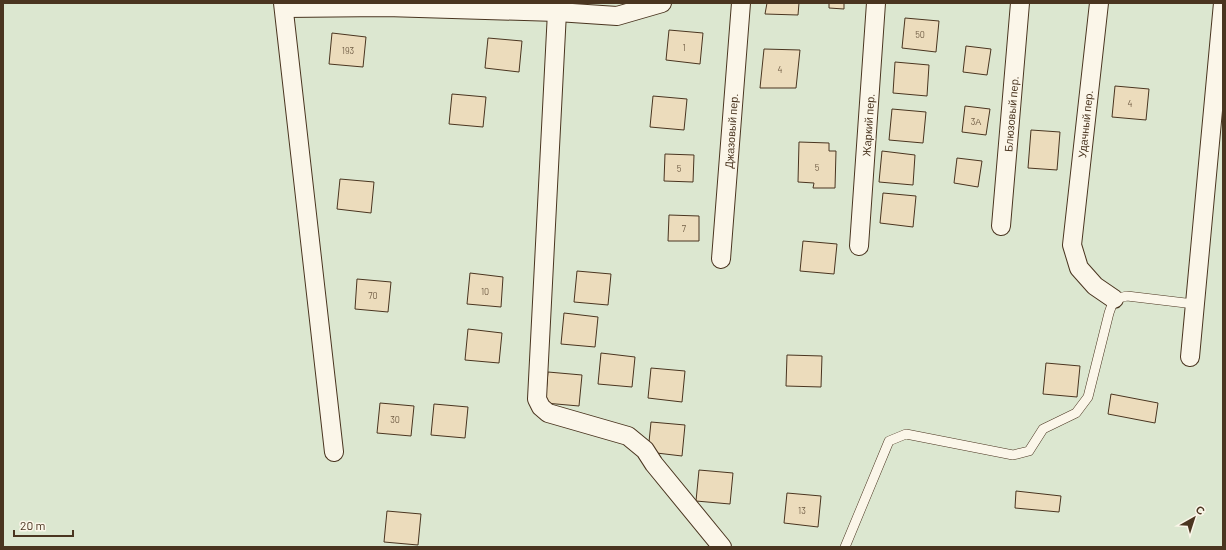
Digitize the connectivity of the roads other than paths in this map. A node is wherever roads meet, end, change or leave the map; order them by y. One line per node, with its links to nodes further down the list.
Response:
1 (662, 3): 9 (street)
2 (740, 3): 12 (street, Джазовый пер.)
3 (876, 3): 11 (street, Жаркий пер.)
4 (1020, 3): 10 (street, Блюзовый пер.)
5 (1099, 3): 13 (street, Удачный пер.)
6 (1223, 3): 14 (street)
7 (386, 5): 8 (street); 9 (street)
8 (284, 6): 16 (street)
9 (557, 12): 17 (street)
10 (1001, 226)
11 (859, 246)
12 (721, 260)
13 (1114, 299): 14 (lane); 18 (lane)
14 (1194, 304): 15 (street)
15 (1190, 357)
16 (334, 452)
17 (722, 547)
18 (844, 547)

